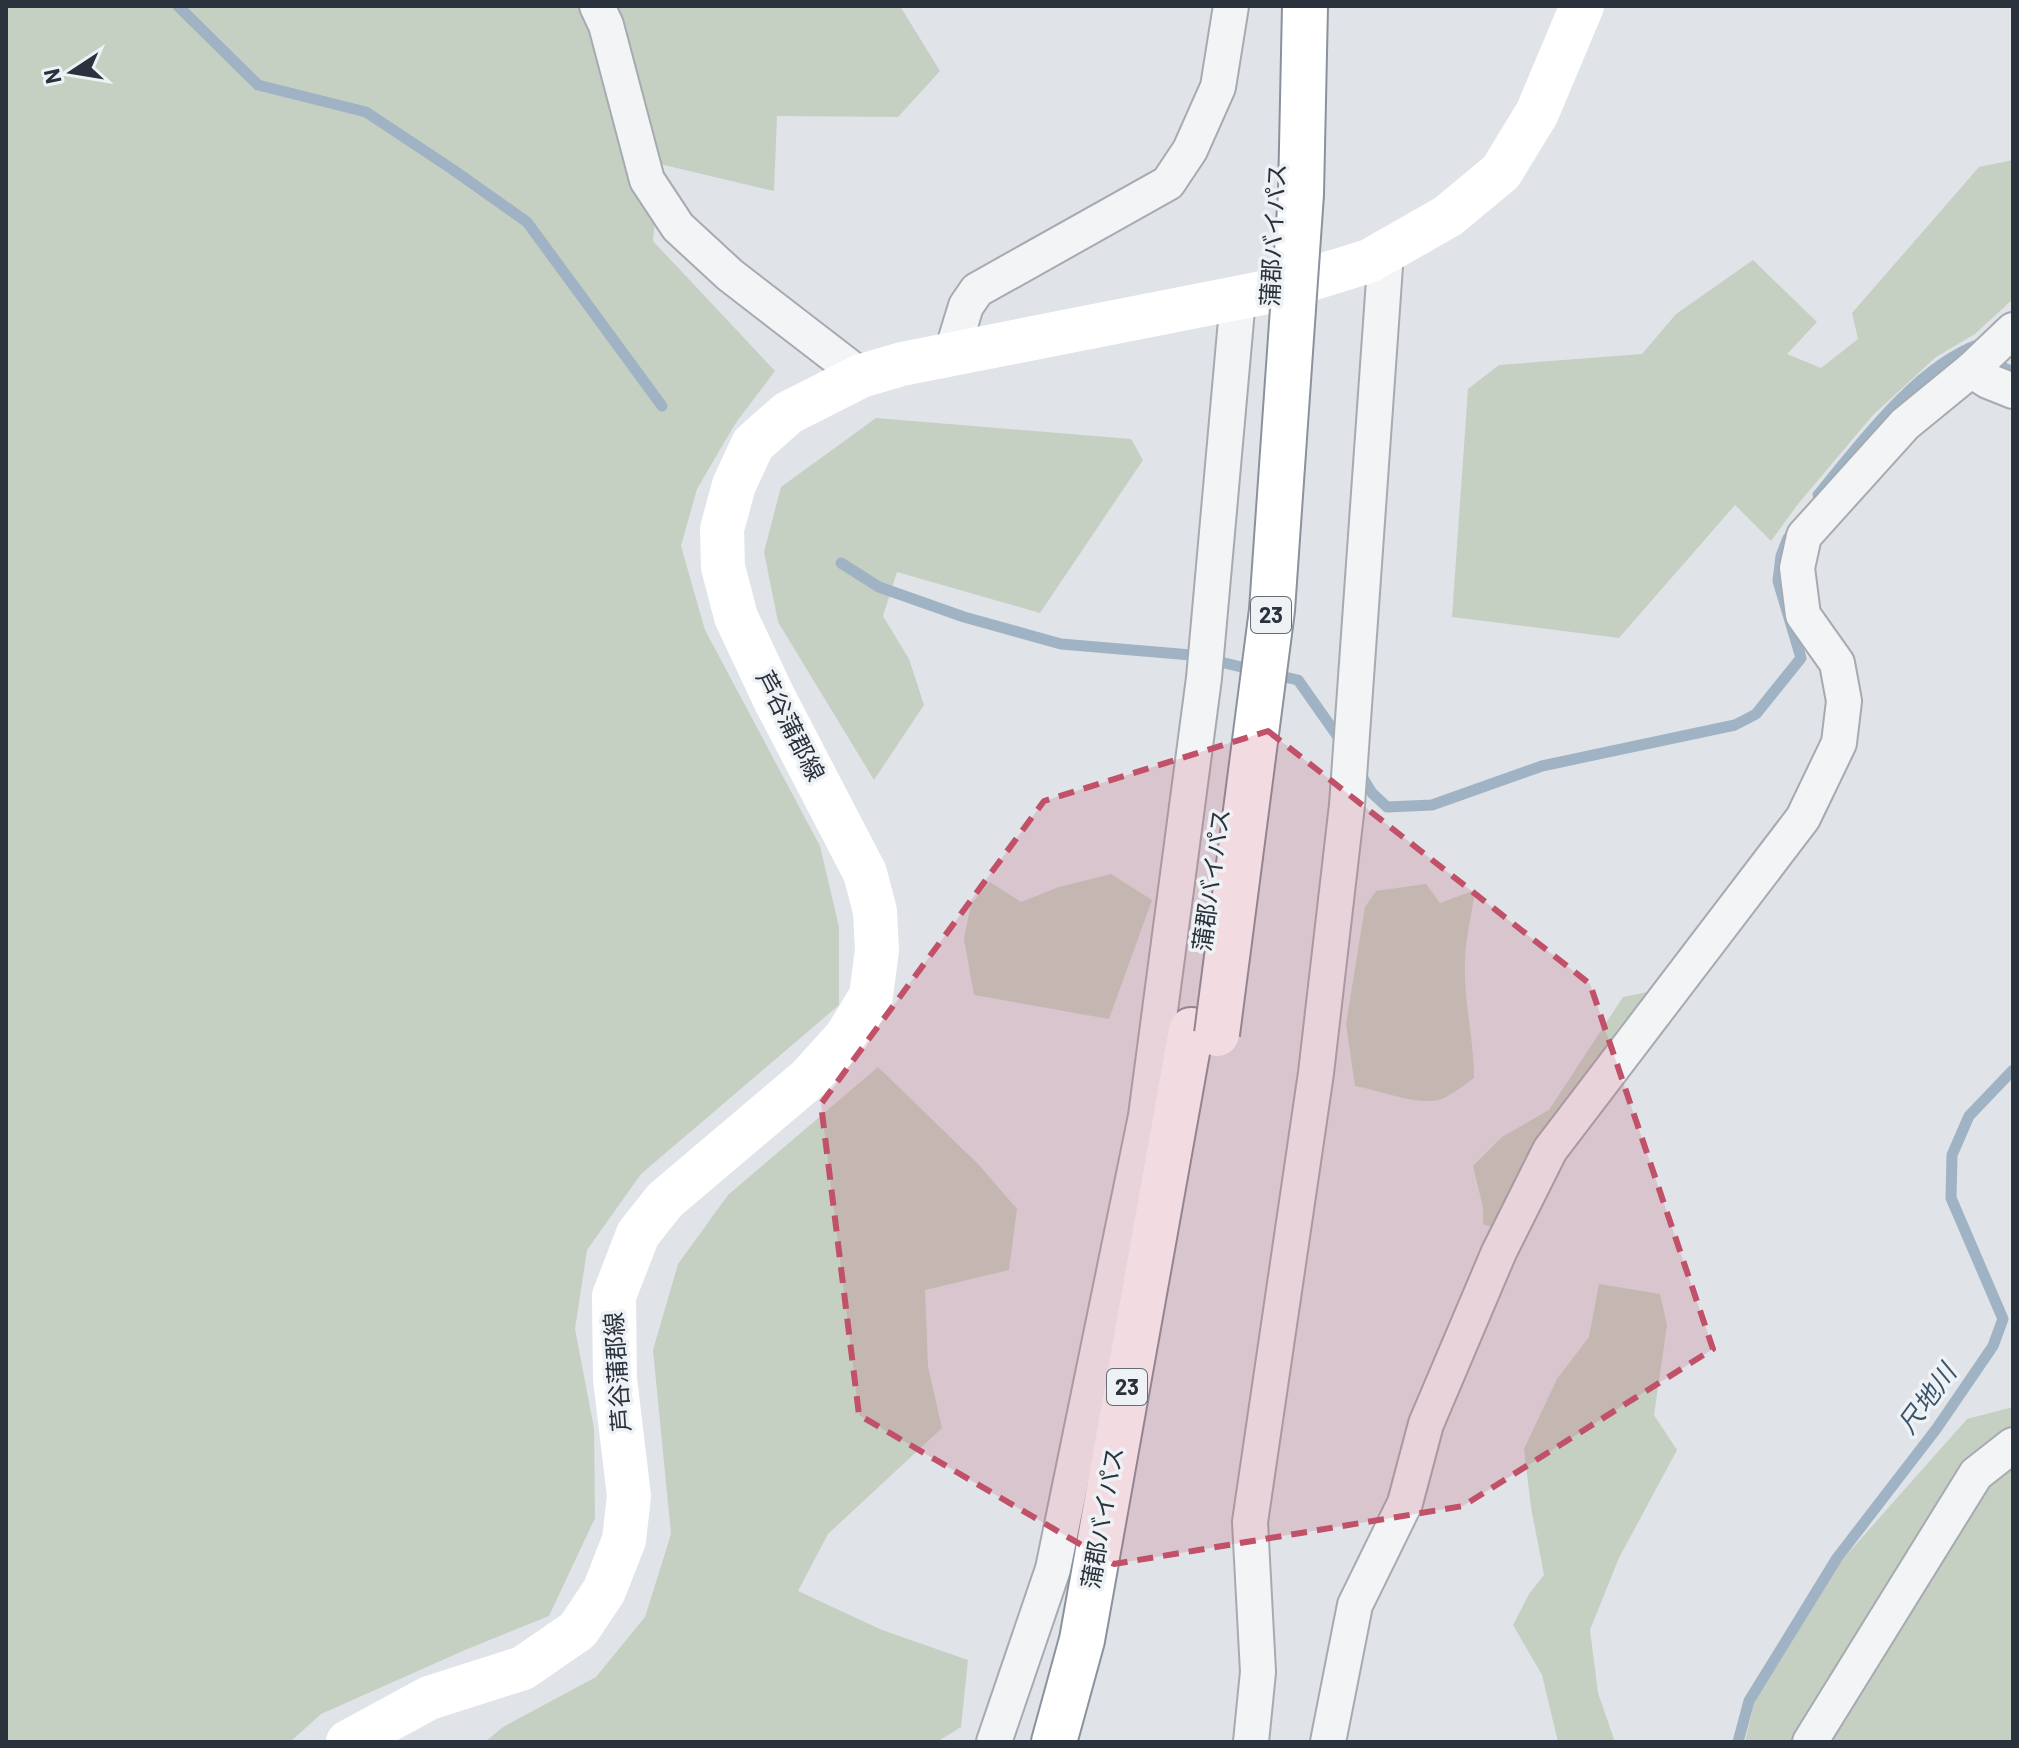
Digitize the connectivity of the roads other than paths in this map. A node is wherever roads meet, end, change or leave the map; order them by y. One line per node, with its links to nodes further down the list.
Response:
1 (597, 6): 11 (street)
2 (1231, 6): 10 (street)
3 (1279, 6): 6 (main road, 蒲郡バイパス / 23)
4 (1305, 6): 6 (main road, 蒲郡バイパス / 23)
5 (1582, 6): 7 (main road, 芦谷蒲郡線)
6 (1289, 192): 13 (main road, 蒲郡バイパス / 23, bridge)
7 (1386, 252): 8 (main road, 芦谷蒲郡線); 19 (street)
8 (1238, 298): 10 (main road, 芦谷蒲郡線); 16 (street)
9 (1989, 353): 12 (street); 20 (street)
10 (951, 355): 11 (main road, 芦谷蒲郡線)
11 (861, 376): 15 (main road, 芦谷蒲郡線)
12 (2013, 391)
13 (1204, 1032): 17 (main road, 蒲郡バイパス / 23); 18 (main road, 蒲郡バイパス / 23)
14 (2013, 1445): 21 (street)
15 (348, 1742)
16 (994, 1742)
17 (1054, 1742)
18 (1077, 1742)
19 (1251, 1742)
20 (1328, 1742)
21 (1810, 1742)

